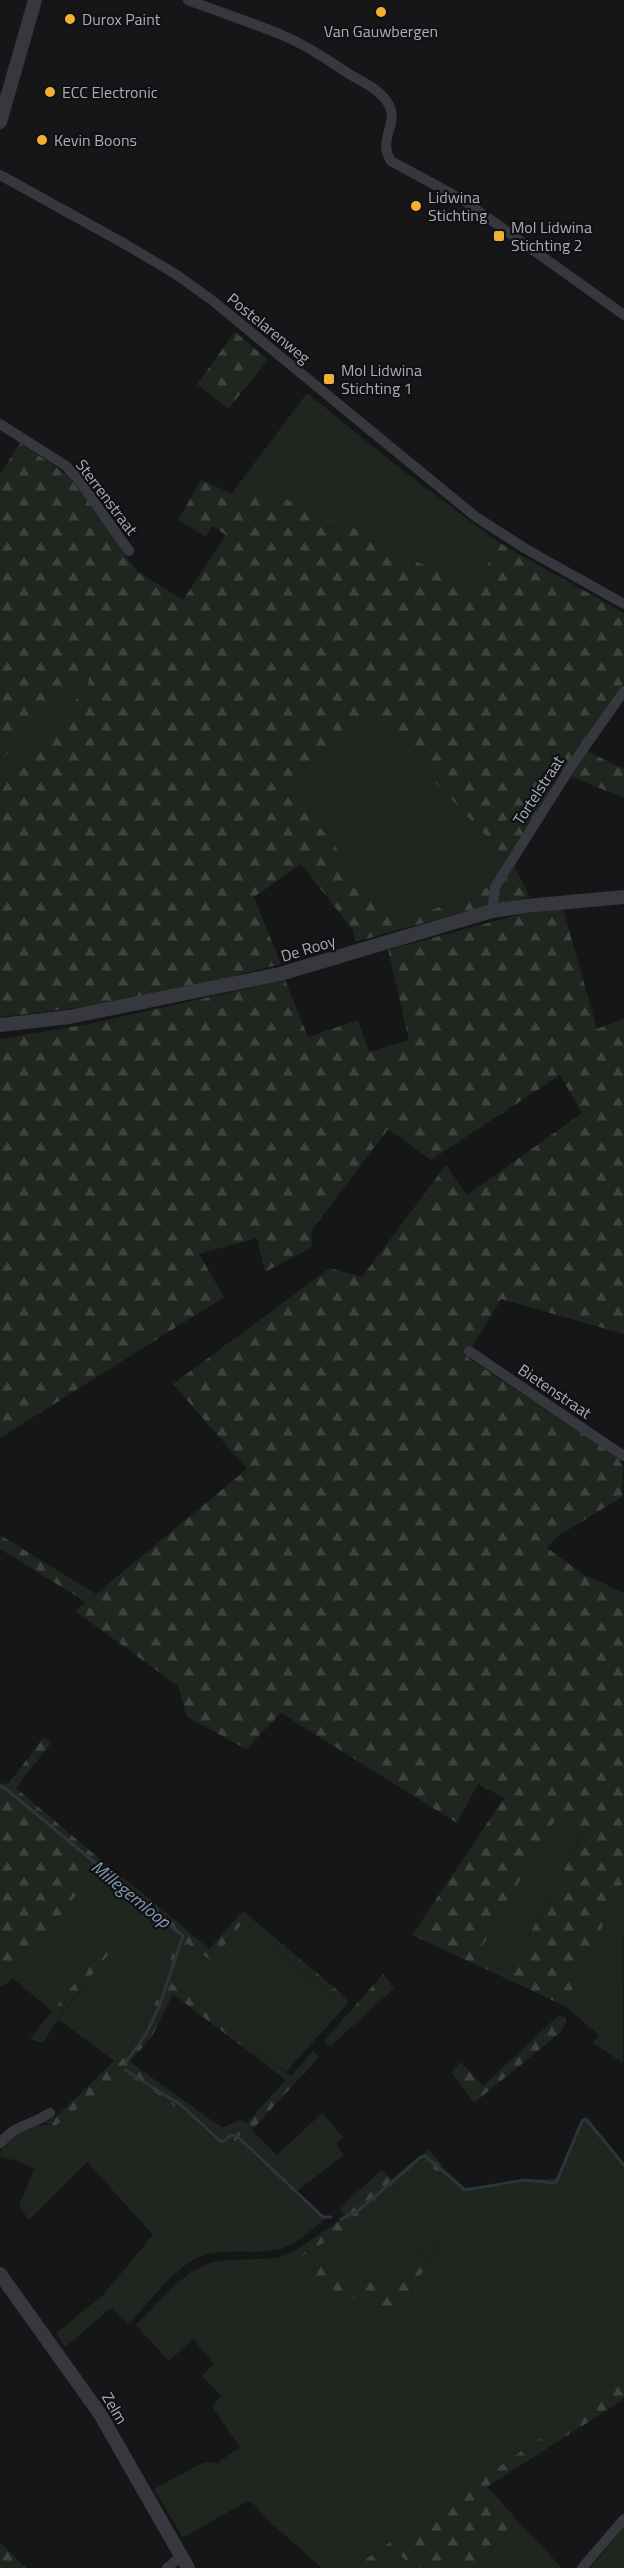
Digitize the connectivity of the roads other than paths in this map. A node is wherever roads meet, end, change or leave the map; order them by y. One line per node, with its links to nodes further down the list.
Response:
1 (35, 0): 3 (street)
2 (188, 0): 5 (street)
3 (0, 122)
4 (0, 175): 8 (street, Postelarenweg)
5 (624, 315)
6 (0, 424): 7 (street, Sterrenstraat)
7 (129, 551)
8 (624, 604)
9 (624, 691): 11 (street, Tortelstraat)
10 (624, 897): 11 (street, De Rooy)
11 (492, 912): 12 (street, De Rooy)
12 (0, 1025)
13 (469, 1351): 14 (street, Bietenstraat)
14 (624, 1456)
15 (50, 2113): 16 (street)
16 (0, 2143)
17 (0, 2274): 19 (street, Zelm)
18 (624, 2519): 21 (street)
19 (185, 2562): 20 (street)
20 (167, 2568)
21 (582, 2568)

